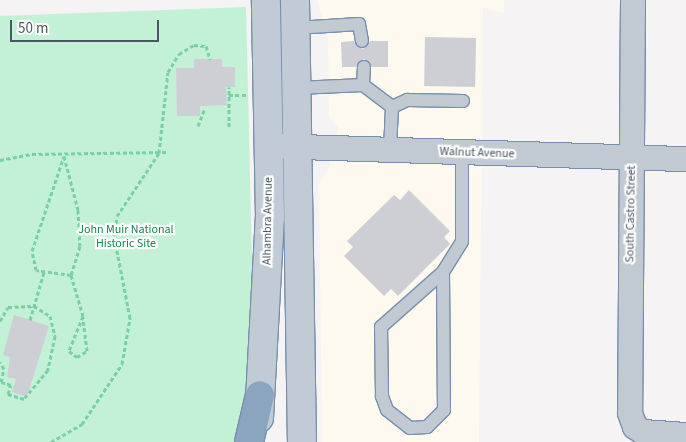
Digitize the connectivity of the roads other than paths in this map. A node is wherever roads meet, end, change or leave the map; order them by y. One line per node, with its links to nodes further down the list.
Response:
1 (266, 0): 11 (main road, Alhambra Avenue)
2 (295, 0): 4 (main road)
3 (633, 0): 15 (street, South Castro Street)
4 (296, 28): 5 (lane); 8 (main road)
5 (362, 41)
6 (364, 67): 7 (lane)
7 (363, 84): 8 (lane); 10 (lane)
8 (297, 88): 12 (main road)
9 (463, 101): 10 (lane)
10 (392, 107): 13 (lane)
11 (268, 146): 12 (street, Walnut Avenue); 18 (main road, Alhambra Avenue)
12 (298, 147): 13 (street, Walnut Avenue); 22 (main road)
13 (390, 149): 14 (street, Walnut Avenue)
14 (462, 154): 15 (street, Walnut Avenue); 17 (lane)
15 (632, 157): 16 (street, Walnut Avenue); 19 (street, South Castro Street)
16 (686, 159)
17 (443, 272): 17 (lane)
18 (260, 395): 20 (highway); 21 (main road, Alhambra Avenue)
19 (686, 434)
20 (249, 442)
21 (257, 442)
22 (302, 442)

